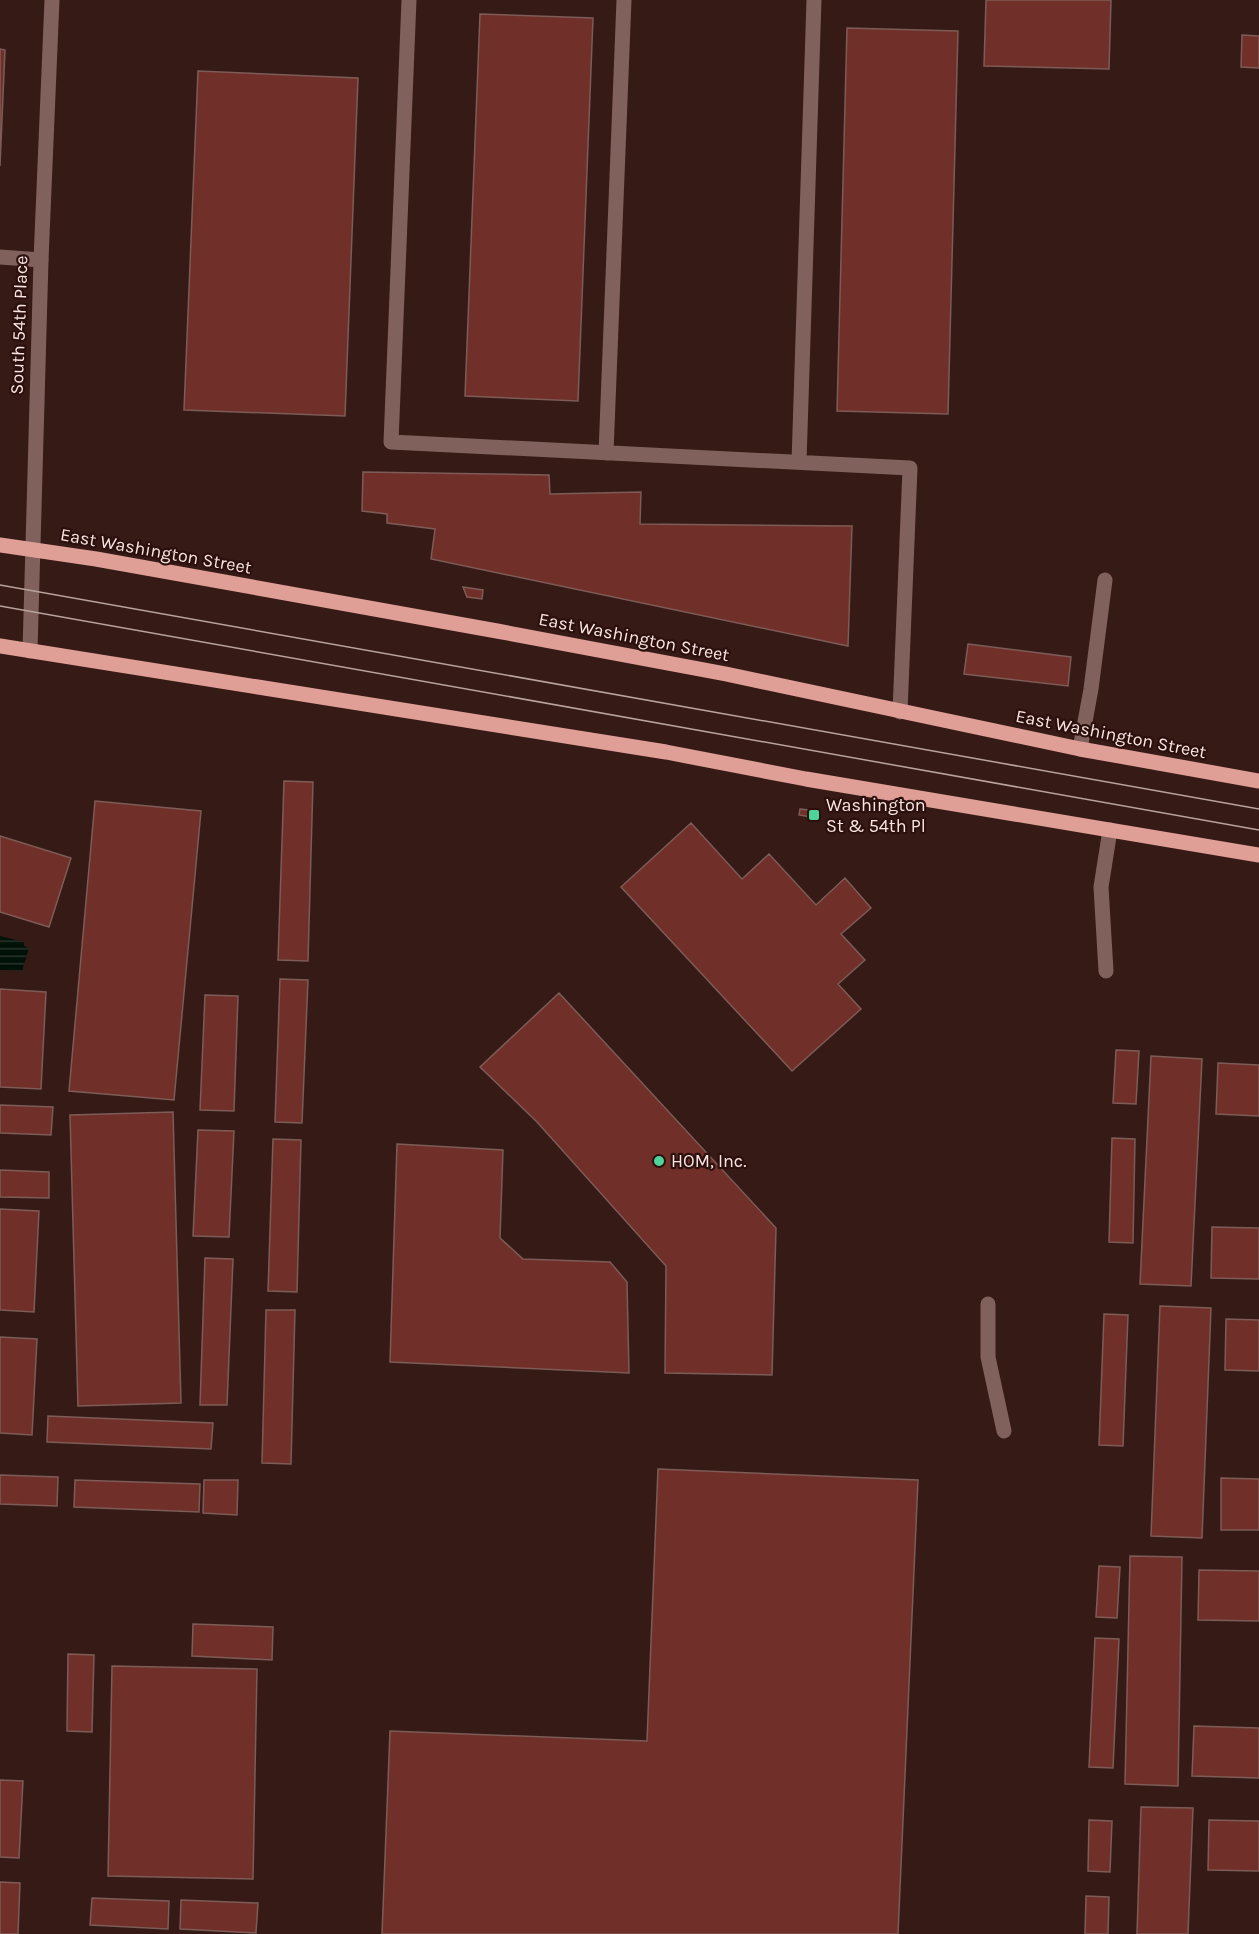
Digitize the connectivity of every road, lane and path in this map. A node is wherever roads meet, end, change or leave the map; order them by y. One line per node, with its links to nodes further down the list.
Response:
1 (52, 0): 6 (street, South 54th Place)
2 (409, 0): 7 (street)
3 (624, 0): 7 (street)
4 (814, 0): 8 (street)
5 (0, 257): 6 (street)
6 (41, 260): 10 (street, South 54th Place)
7 (606, 453): 8 (street)
8 (799, 462): 14 (street)
9 (0, 545): 10 (main road, East Washington Street)
10 (32, 550): 13 (street, South 54th Place); 14 (main road, East Washington Street)
11 (1105, 580): 15 (street)
12 (0, 646): 13 (main road)
13 (30, 651): 17 (main road)
14 (900, 712): 15 (main road, East Washington Street)
15 (1080, 749): 16 (main road, East Washington Street)
16 (1259, 781)
17 (1110, 830): 18 (main road); 19 (street)
18 (1259, 855)
19 (1106, 971)
20 (988, 1304): 21 (street)
21 (1004, 1431)

